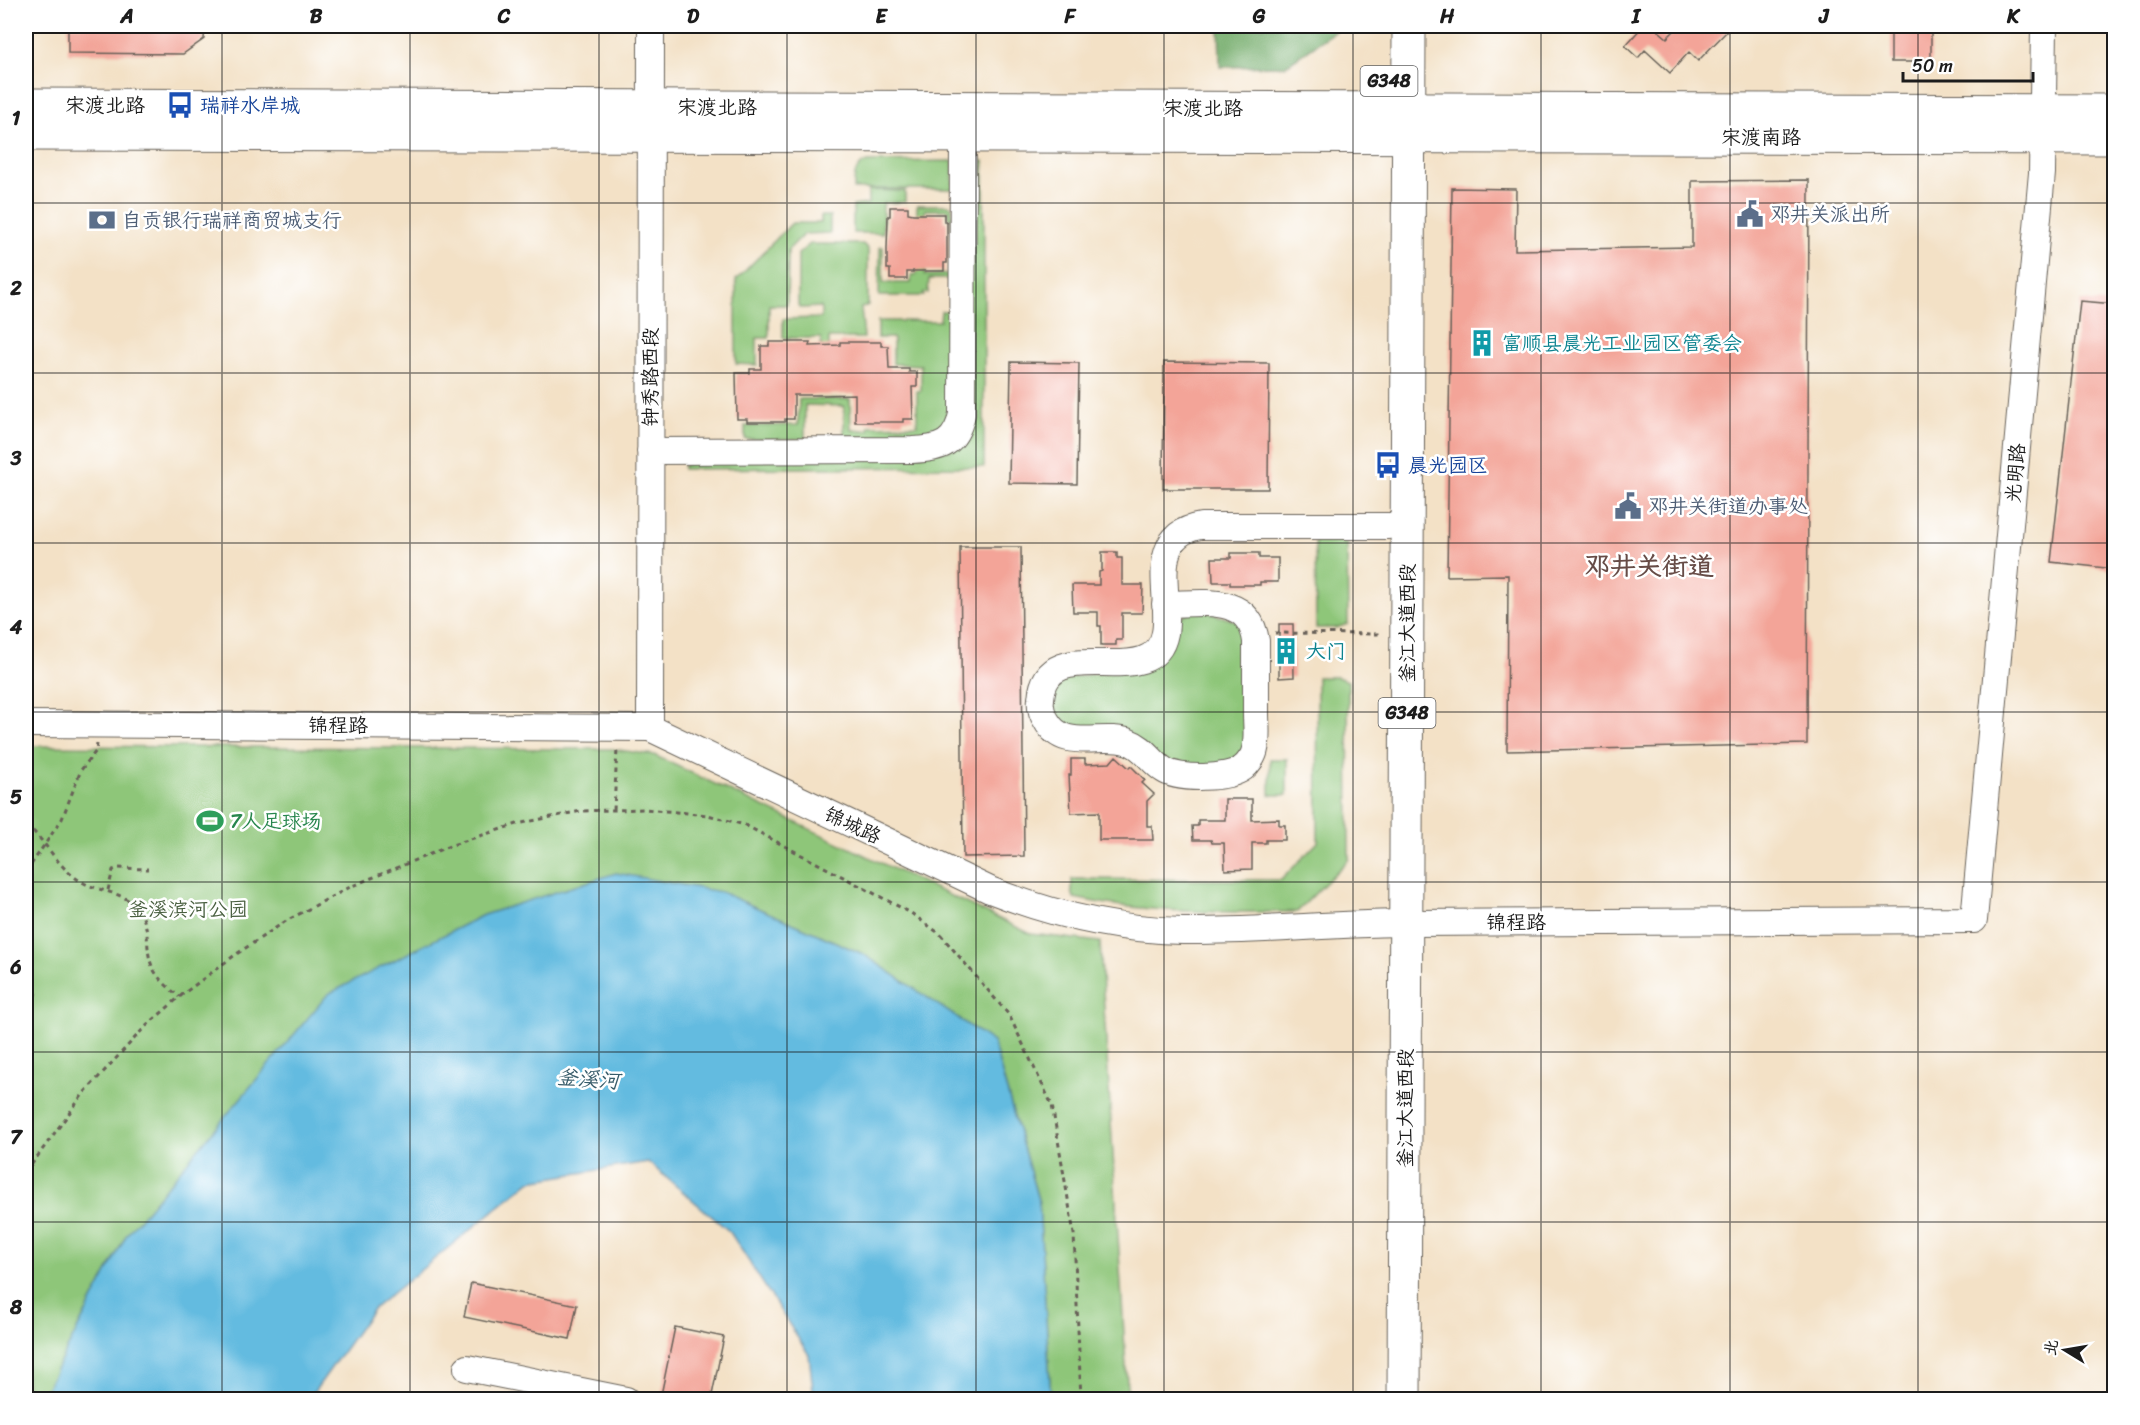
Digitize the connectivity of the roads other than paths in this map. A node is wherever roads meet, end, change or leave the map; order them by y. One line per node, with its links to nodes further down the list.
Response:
1 (651, 26): 7 (street, 钟秀路西段)
2 (1390, 26): 8 (main road, 釜江大道西段 / G348)
3 (1409, 26): 8 (main road, 釜江大道西段 / G348)
4 (2044, 26): 9 (street, 光明路)
5 (26, 105): 7 (main road, 宋渡北路)
6 (2115, 111): 9 (main road, 宋渡南路)
7 (651, 121): 8 (main road, 宋渡北路); 10 (main road, 宋渡北路); 11 (main road, 宋渡北路); 13 (street, 钟秀路西段)
8 (1399, 123): 9 (main road, 宋渡南路); 11 (main road, 宋渡北路); 14 (main road, 釜江大道西段 / G348); 20 (main road, 釜江大道西段 / G348)
9 (2043, 124): 12 (main road, 宋渡南路); 19 (street, 光明路)
10 (26, 134)
11 (963, 136): 13 (street)
12 (2115, 138)
13 (650, 451): 17 (street, 钟秀路西段)
14 (1388, 526): 15 (street); 20 (main road, 釜江大道西段 / G348)
15 (1165, 604): 15 (street)
16 (26, 724): 17 (street, 锦程路)
17 (650, 728): 18 (street, 锦城路)
18 (1060, 913): 20 (street, 锦程路)
19 (1974, 920): 20 (street, 锦程路)
20 (1397, 923): 23 (main road, 釜江大道西段 / G348); 24 (main road, 釜江大道西段 / G348)
21 (467, 1368): 22 (street)
22 (626, 1400)
23 (1387, 1400)
24 (1404, 1400)

